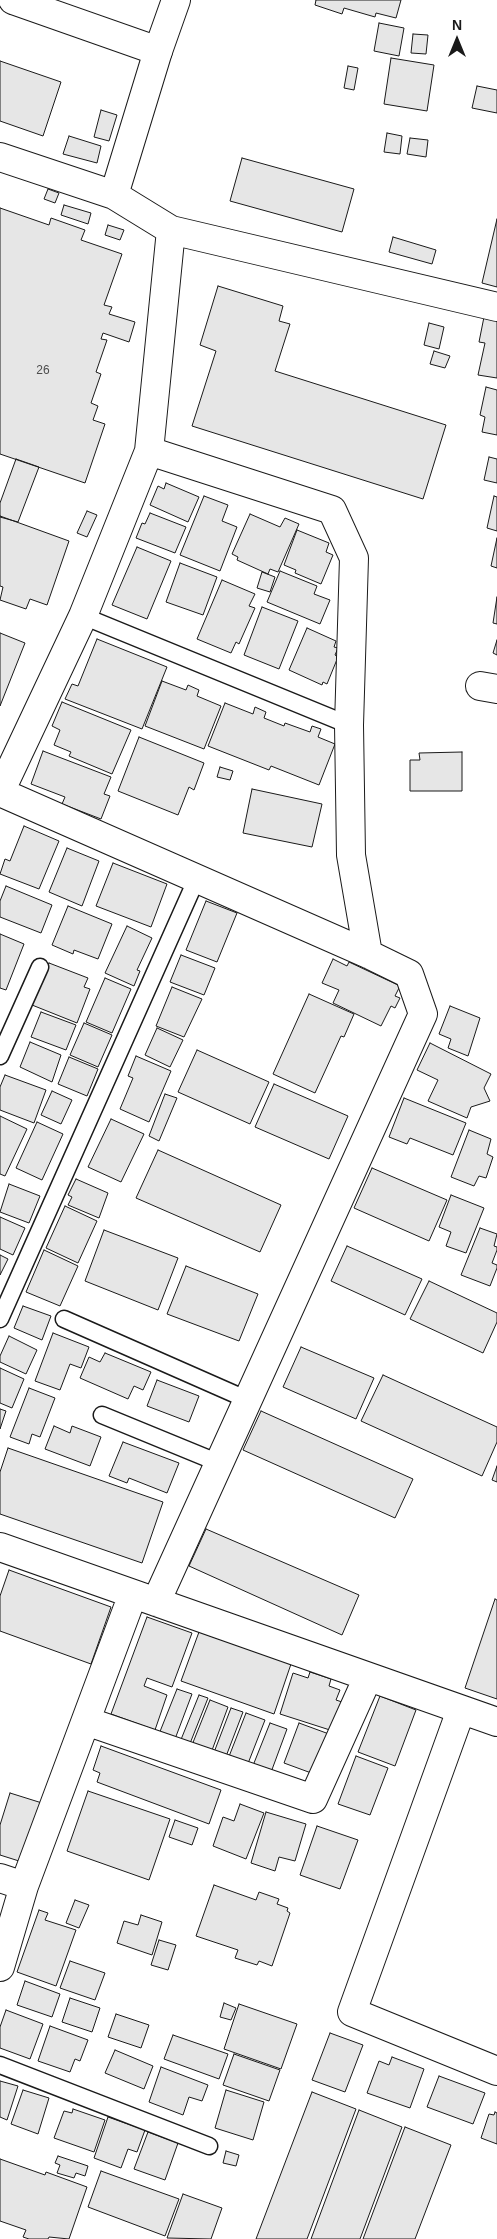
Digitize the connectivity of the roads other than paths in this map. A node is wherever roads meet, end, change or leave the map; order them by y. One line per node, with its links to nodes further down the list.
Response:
1 (13, 0): 3 (street)
2 (176, 0): 3 (street)
3 (158, 51): 5 (street)
4 (0, 157): 5 (street)
5 (114, 195): 6 (street)
6 (171, 230): 7 (street); 8 (street)
7 (497, 307)
8 (149, 451): 9 (street); 10 (street)
9 (83, 616): 10 (lane); 11 (street)
10 (349, 725): 13 (street)
11 (0, 792): 12 (street)
12 (197, 878): 13 (street); 16 (lane)
13 (368, 954): 18 (street)
14 (40, 967): 15 (lane)
15 (0, 1056)
16 (0, 1319)
17 (64, 1319): 18 (lane)
18 (248, 1400): 20 (street)
19 (102, 1415): 20 (lane)
20 (220, 1463): 22 (street)
21 (0, 1546): 22 (street)
22 (145, 1598): 23 (street); 25 (street)
23 (368, 1677): 24 (street); 25 (street)
24 (461, 1710): 26 (street); 30 (street)
25 (86, 1722): 27 (street)
26 (497, 1722)
27 (12, 1882): 28 (street)
28 (0, 1967)
29 (0, 2064): 31 (lane)
30 (497, 2071)
31 (209, 2146)

